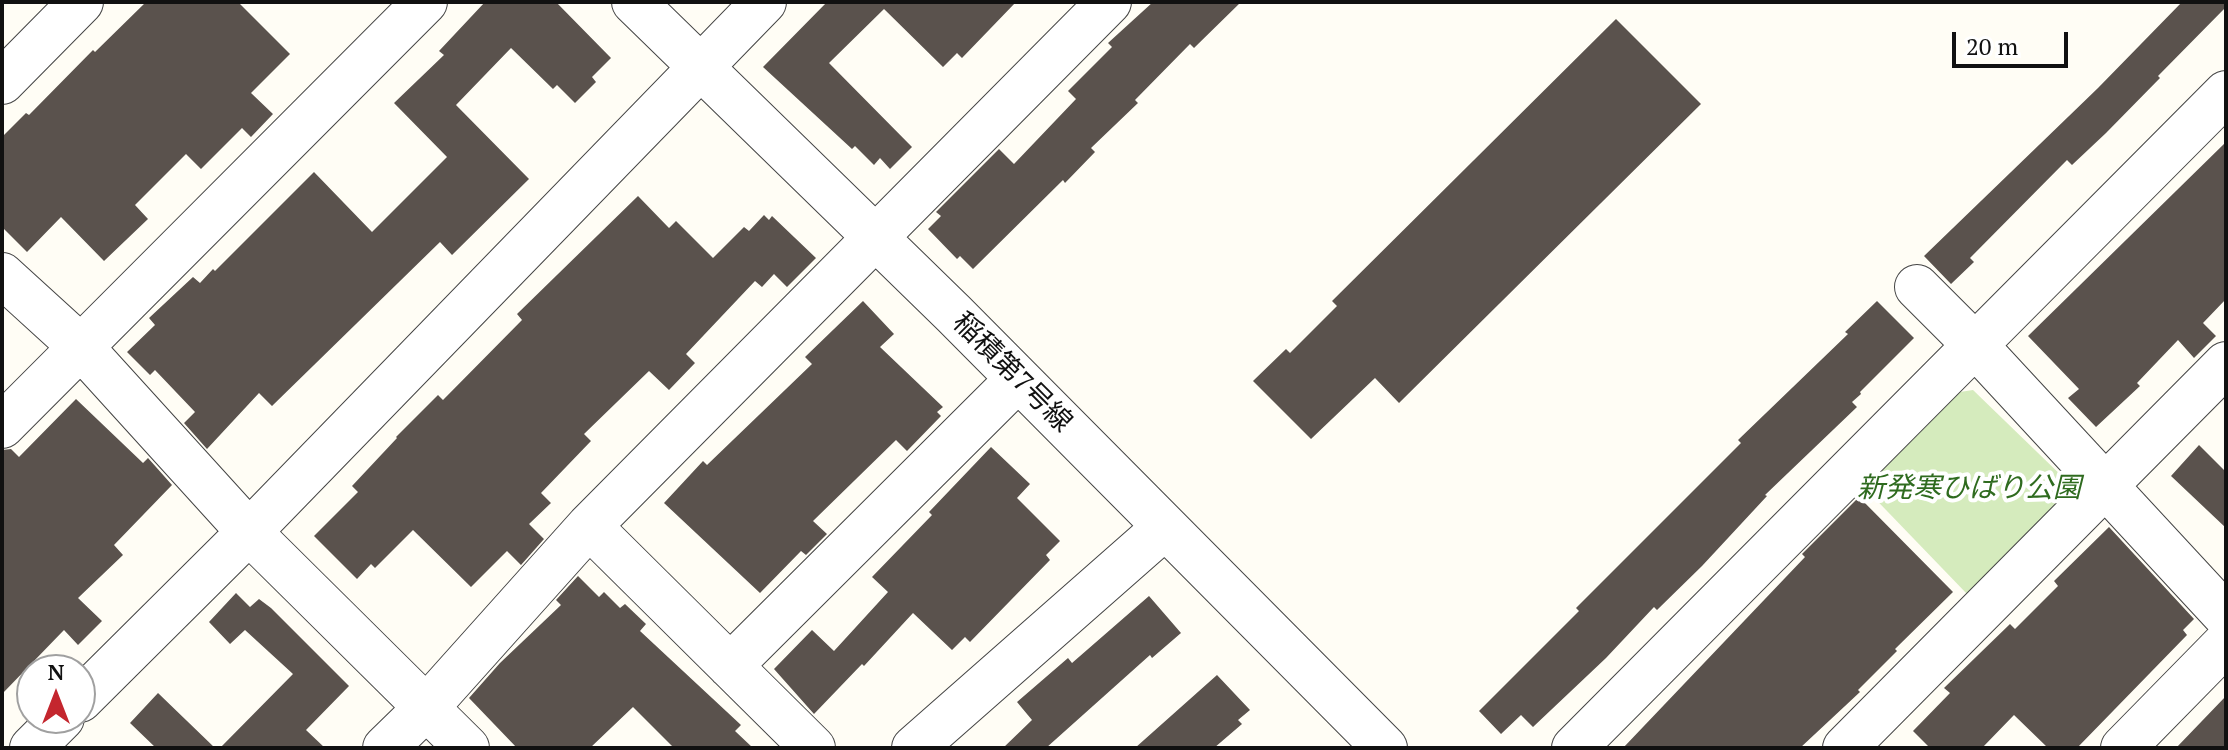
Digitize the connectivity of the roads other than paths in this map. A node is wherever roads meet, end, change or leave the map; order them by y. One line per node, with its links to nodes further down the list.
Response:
1 (81, 2): 7 (street)
2 (425, 2): 13 (street)
3 (634, 2): 6 (street, 稲積第7号線)
4 (764, 2): 6 (street)
5 (1109, 2): 9 (street)
6 (700, 66): 9 (street, 稲積第7号線); 20 (street)
7 (2, 82)
8 (2226, 93): 12 (street)
9 (876, 237): 15 (street, 稲積第7号線); 18 (street)
10 (2, 275): 13 (street)
11 (1917, 287): 12 (street)
12 (1975, 345): 17 (street); 31 (street)
13 (81, 347): 16 (street); 20 (street)
14 (2226, 364): 17 (street)
15 (1018, 379): 19 (street, 稲積第7号線); 23 (street)
16 (2, 426)
17 (2105, 486): 21 (street); 32 (street)
18 (589, 526): 23 (street); 25 (street)
19 (1164, 528): 26 (street, 稲積第7号線); 30 (street)
20 (249, 532): 24 (street); 25 (street)
21 (2226, 616)
22 (2226, 643): 33 (street)
23 (730, 666): 29 (street)
24 (96, 684)
25 (426, 708): 27 (street); 28 (street)
26 (1379, 746)
27 (385, 748)
28 (467, 748)
29 (813, 748)
30 (914, 748)
31 (1574, 748)
32 (1845, 748)
33 (2123, 748)

